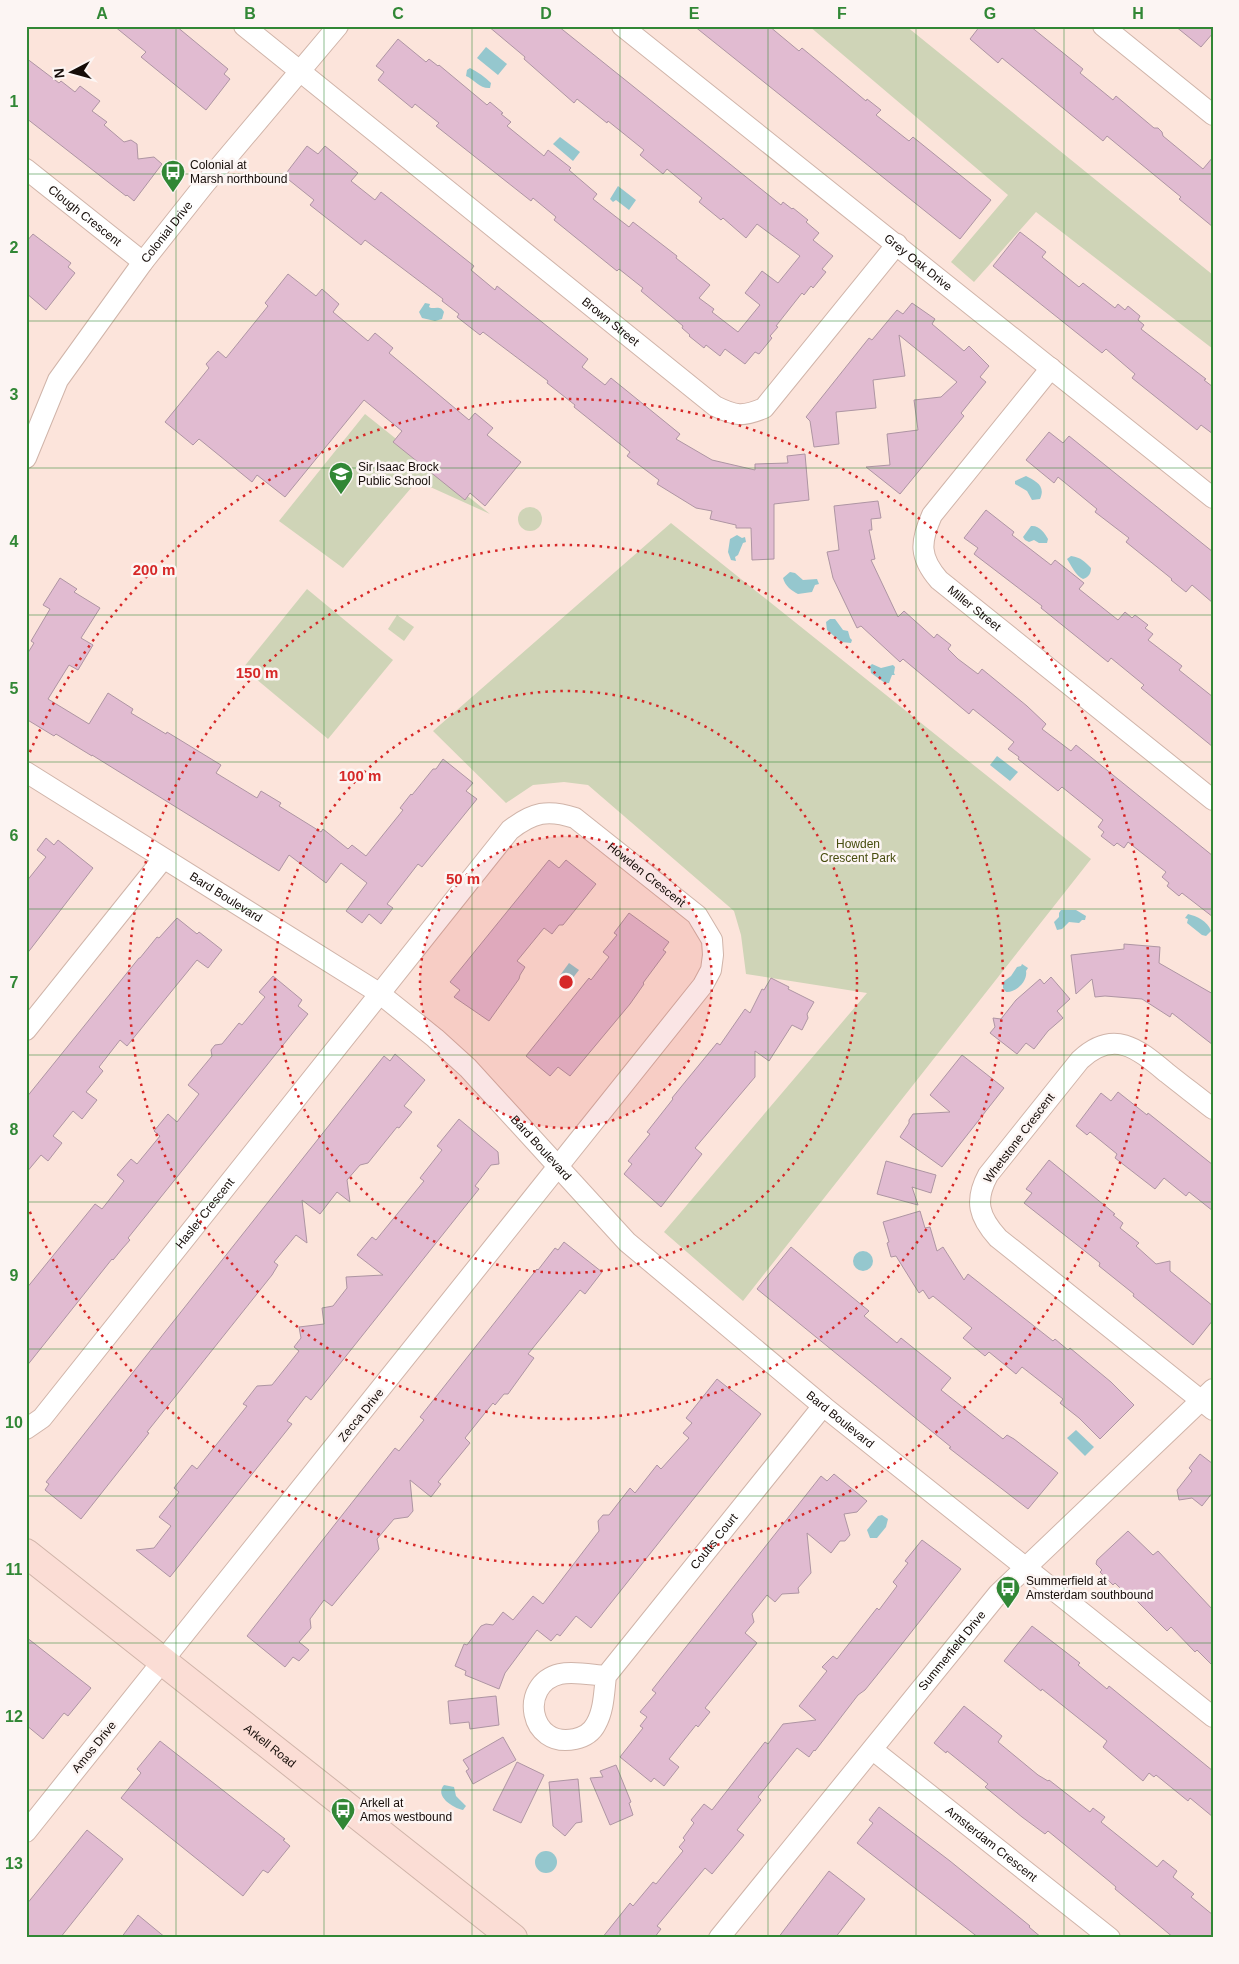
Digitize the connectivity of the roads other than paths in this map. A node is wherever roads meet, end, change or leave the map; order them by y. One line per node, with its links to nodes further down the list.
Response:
1 (244, 26): 5 (street, Brown Street)
2 (338, 26): 5 (street, Colonial Drive)
3 (622, 26): 8 (street, Grey Oak Drive)
4 (1106, 27): 6 (street)
5 (301, 72): 8 (street, Brown Street); 9 (street, Colonial Drive)
6 (1213, 114)
7 (26, 169): 9 (street, Clough Crescent)
8 (897, 244): 10 (street, Grey Oak Drive)
9 (143, 262): 11 (street, Colonial Drive)
10 (1052, 368): 12 (street, Grey Oak Drive); 14 (street, Miller Street)
11 (26, 458)
12 (1213, 498)
13 (26, 772): 15 (street, Bard Boulevard)
14 (1213, 800)
15 (163, 859): 16 (street, Bard Boulevard); 17 (street)
16 (379, 994): 19 (street, Bard Boulevard); 19 (street, Howden Crescent); 22 (street, Hasler Crescent)
17 (26, 1030)
18 (1213, 1109): 20 (street, Whetstone Crescent)
19 (559, 1167): 21 (street, Bard Boulevard); 25 (street, Zecca Drive)
20 (1209, 1400): 24 (street, Summerfield Drive)
21 (822, 1406): 24 (street, Bard Boulevard); 26 (street, Coutts Court)
22 (26, 1429)
23 (26, 1554): 25 (main road, Arkell Road)
24 (1025, 1567): 27 (street); 28 (street, Summerfield Drive)
25 (163, 1662): 29 (street, Amos Drive); 30 (main road, Arkell Road)
26 (606, 1676)
27 (1213, 1717)
28 (873, 1750): 31 (street, Summerfield Drive); 32 (street, Amsterdam Crescent)
29 (26, 1832)
30 (513, 1938)
31 (719, 1938)
32 (1110, 1938)

